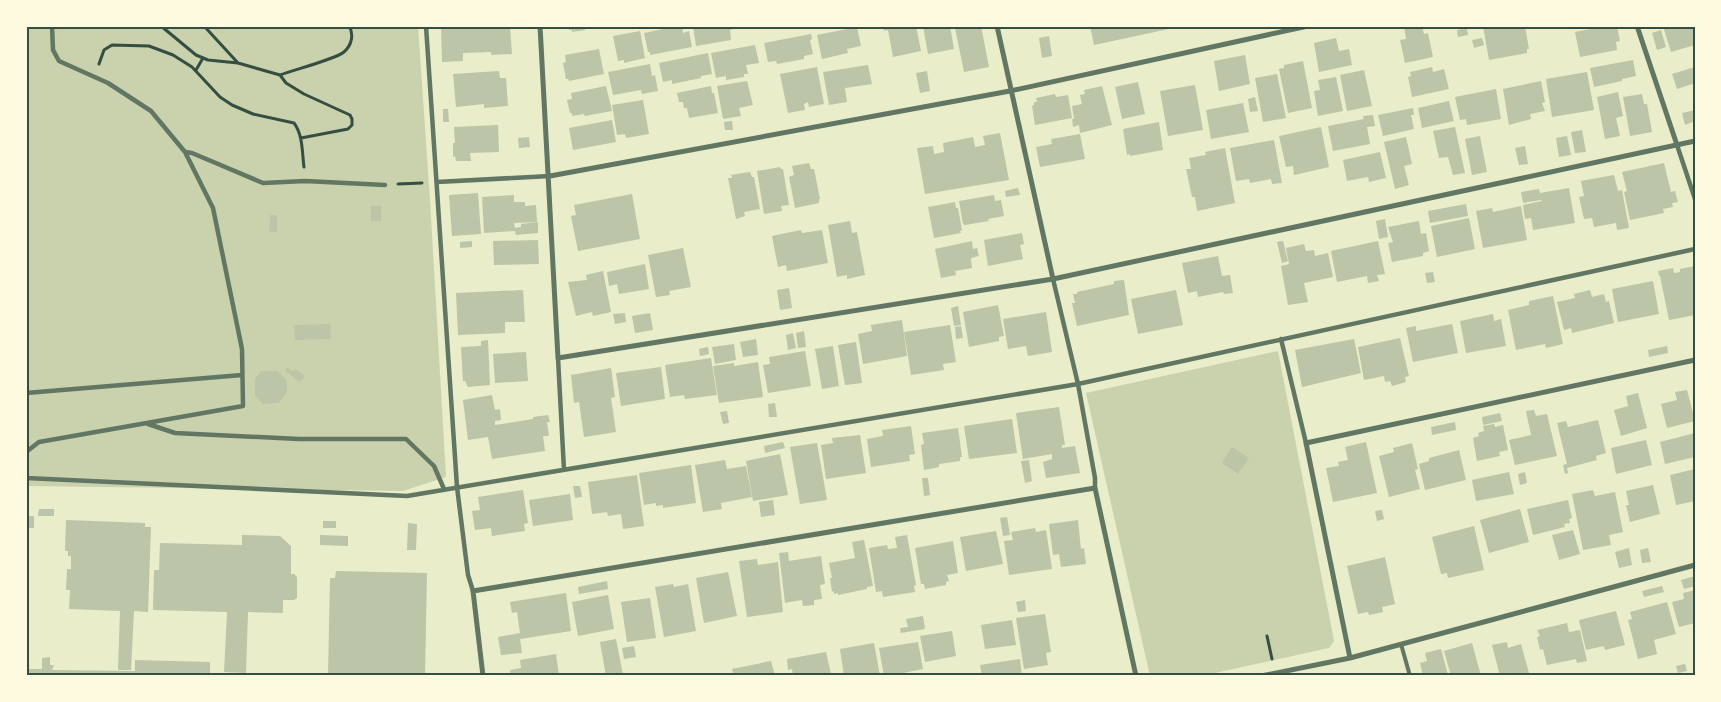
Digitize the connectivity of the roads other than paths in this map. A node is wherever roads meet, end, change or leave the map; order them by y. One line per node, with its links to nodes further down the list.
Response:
1 (52, 26): 10 (street)
2 (426, 26): 12 (street)
3 (540, 26): 11 (street)
4 (997, 26): 7 (street)
5 (1308, 26): 7 (street)
6 (1638, 26): 9 (street)
7 (1010, 91): 11 (street); 16 (street)
8 (1695, 141): 9 (street)
9 (1677, 145): 14 (street); 16 (street)
10 (185, 152): 13 (street); 20 (street)
11 (550, 176): 12 (street); 18 (street)
12 (437, 182): 28 (street)
13 (385, 185)
14 (1695, 199)
15 (1695, 249): 17 (street)
16 (1053, 279): 18 (street); 21 (street)
17 (1281, 339): 21 (street); 24 (street)
18 (558, 358): 26 (street)
19 (1695, 360): 24 (street)
20 (242, 375): 22 (street); 23 (street)
21 (1078, 384): 26 (street); 29 (street)
22 (26, 393)
23 (147, 424): 25 (street); 30 (street)
24 (1306, 443): 34 (street)
25 (26, 452)
26 (564, 470): 28 (street)
27 (26, 478): 30 (street)
28 (457, 487): 30 (street); 32 (street)
29 (1095, 488): 32 (street); 36 (street)
30 (444, 489)
31 (1695, 565): 33 (street)
32 (472, 591): 35 (street)
33 (1401, 644): 34 (street); 38 (lane)
34 (1350, 658): 37 (street)
35 (483, 676)
36 (1136, 676)
37 (1261, 676)
38 (1410, 676)

